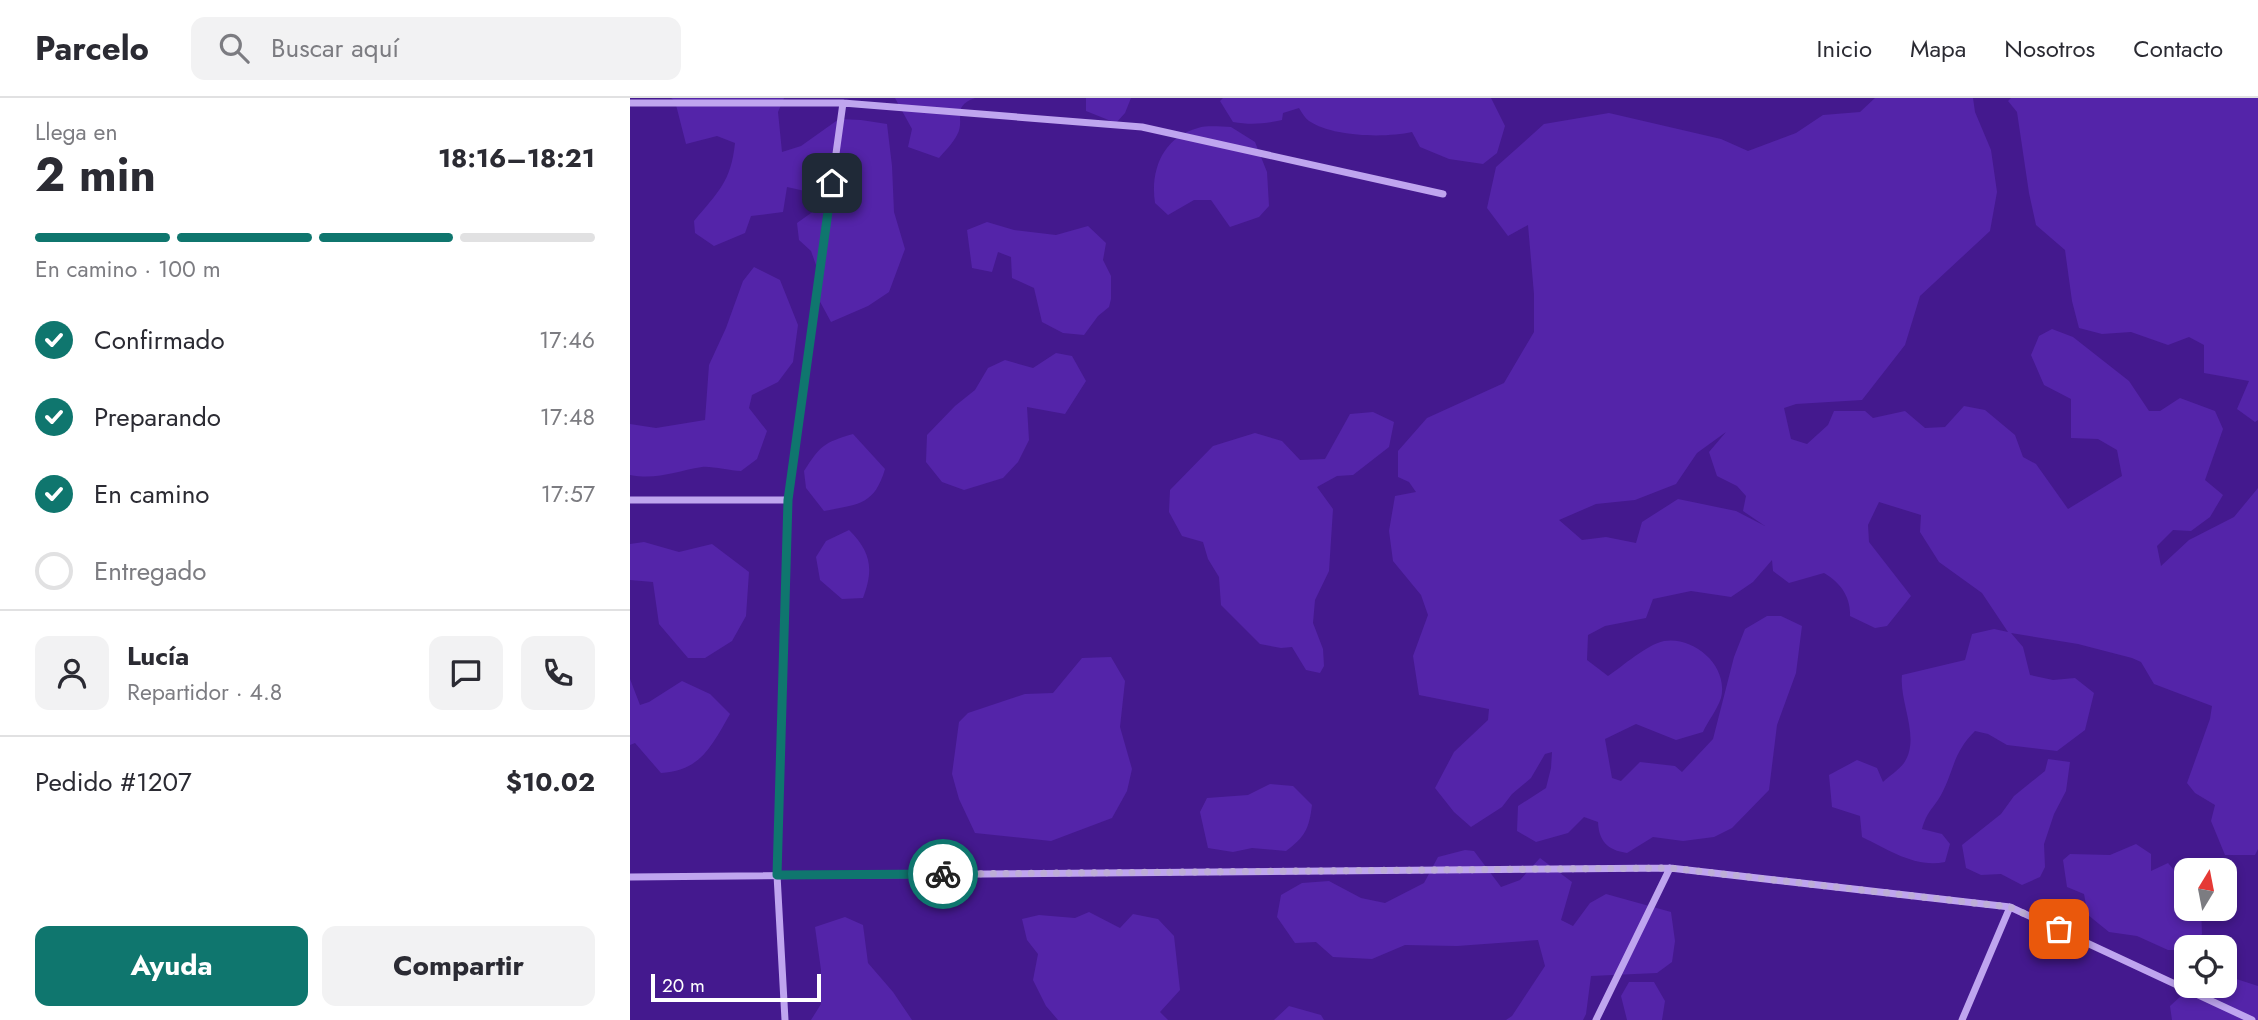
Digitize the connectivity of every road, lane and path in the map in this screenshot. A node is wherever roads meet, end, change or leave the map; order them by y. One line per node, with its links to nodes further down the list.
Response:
1 (630, 103): 2 (street)
2 (843, 103): 3 (street); 5 (street)
3 (1443, 194)
4 (630, 500): 5 (street)
5 (788, 500): 7 (street)
6 (1670, 868): 7 (street); 9 (street); 11 (street)
7 (777, 875): 8 (street); 10 (street)
8 (630, 877)
9 (2010, 907): 12 (street); 13 (street)
10 (785, 1020)
11 (1596, 1020)
12 (1962, 1020)
13 (2252, 1020)

